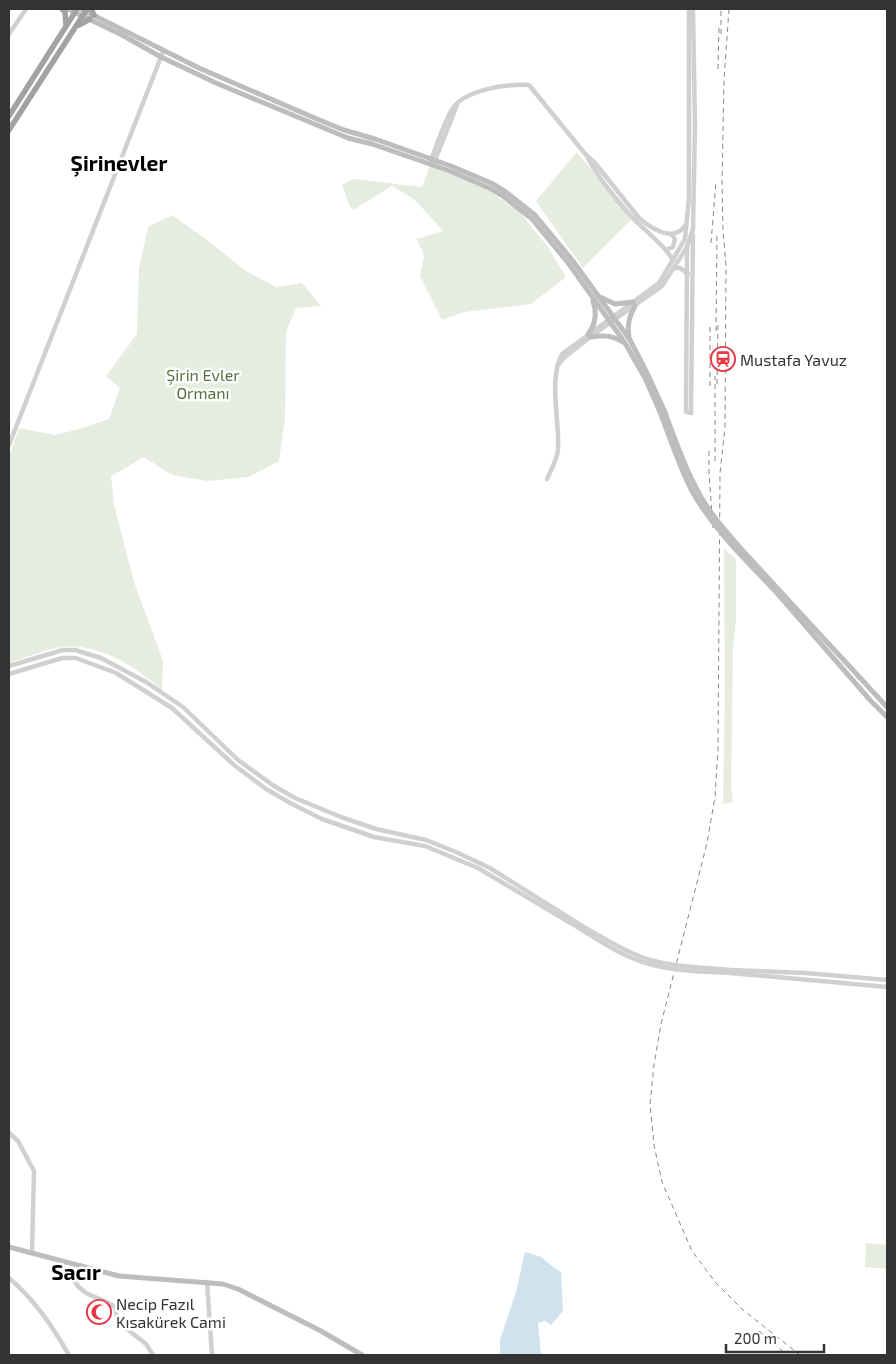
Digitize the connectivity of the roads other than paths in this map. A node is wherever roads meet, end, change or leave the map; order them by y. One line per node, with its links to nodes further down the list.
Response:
1 (26, 9): 11 (street)
2 (62, 9): 9 (highway)
3 (68, 9): 6 (main road)
4 (689, 9): 17 (street)
5 (693, 9): 18 (street)
6 (76, 10): 7 (main road); 9 (highway)
7 (85, 10): 8 (highway); 8 (main road); 10 (highway)
8 (92, 17): 10 (highway); 12 (main road)
9 (66, 26): 13 (highway)
10 (74, 29): 14 (highway)
11 (9, 34)
12 (162, 54): 16 (main road); 32 (street)
13 (9, 116)
14 (9, 130)
15 (586, 155): 16 (street); 20 (street); 22 (street)
16 (432, 162): 26 (main road); 27 (main road)
17 (688, 220): 19 (street); 20 (street)
18 (693, 228): 21 (street); 25 (street)
19 (687, 229): 21 (street); 23 (street)
20 (672, 234): 22 (street)
21 (687, 247): 24 (street); 25 (street)
22 (666, 250): 23 (street)
23 (672, 260): 28 (street)
24 (675, 268): 25 (street); 28 (street)
25 (688, 274)
26 (590, 293): 29 (main road); 30 (main road)
27 (598, 296): 28 (main road); 29 (main road)
28 (634, 304): 29 (street); 31 (main road)
29 (612, 320): 30 (street); 31 (main road)
30 (589, 336): 31 (main road); 33 (street)
31 (627, 342): 34 (main road, bridge)
32 (9, 445)
33 (547, 479)
34 (777, 591): 37 (main road); 38 (main road)
35 (9, 666): 39 (street)
36 (9, 674): 39 (street)
37 (887, 707)
38 (887, 717)
39 (586, 930): 40 (street, bridge)
40 (729, 971): 41 (street); 42 (street)
41 (887, 980)
42 (887, 987)
43 (9, 1133): 45 (street)
44 (9, 1247): 45 (main road)
45 (32, 1252): 46 (main road)
46 (80, 1265): 48 (main road); 50 (street)
47 (9, 1278): 49 (street)
48 (206, 1282): 51 (street); 52 (main road)
49 (69, 1355)
50 (153, 1355)
51 (210, 1355)
52 (362, 1355)

